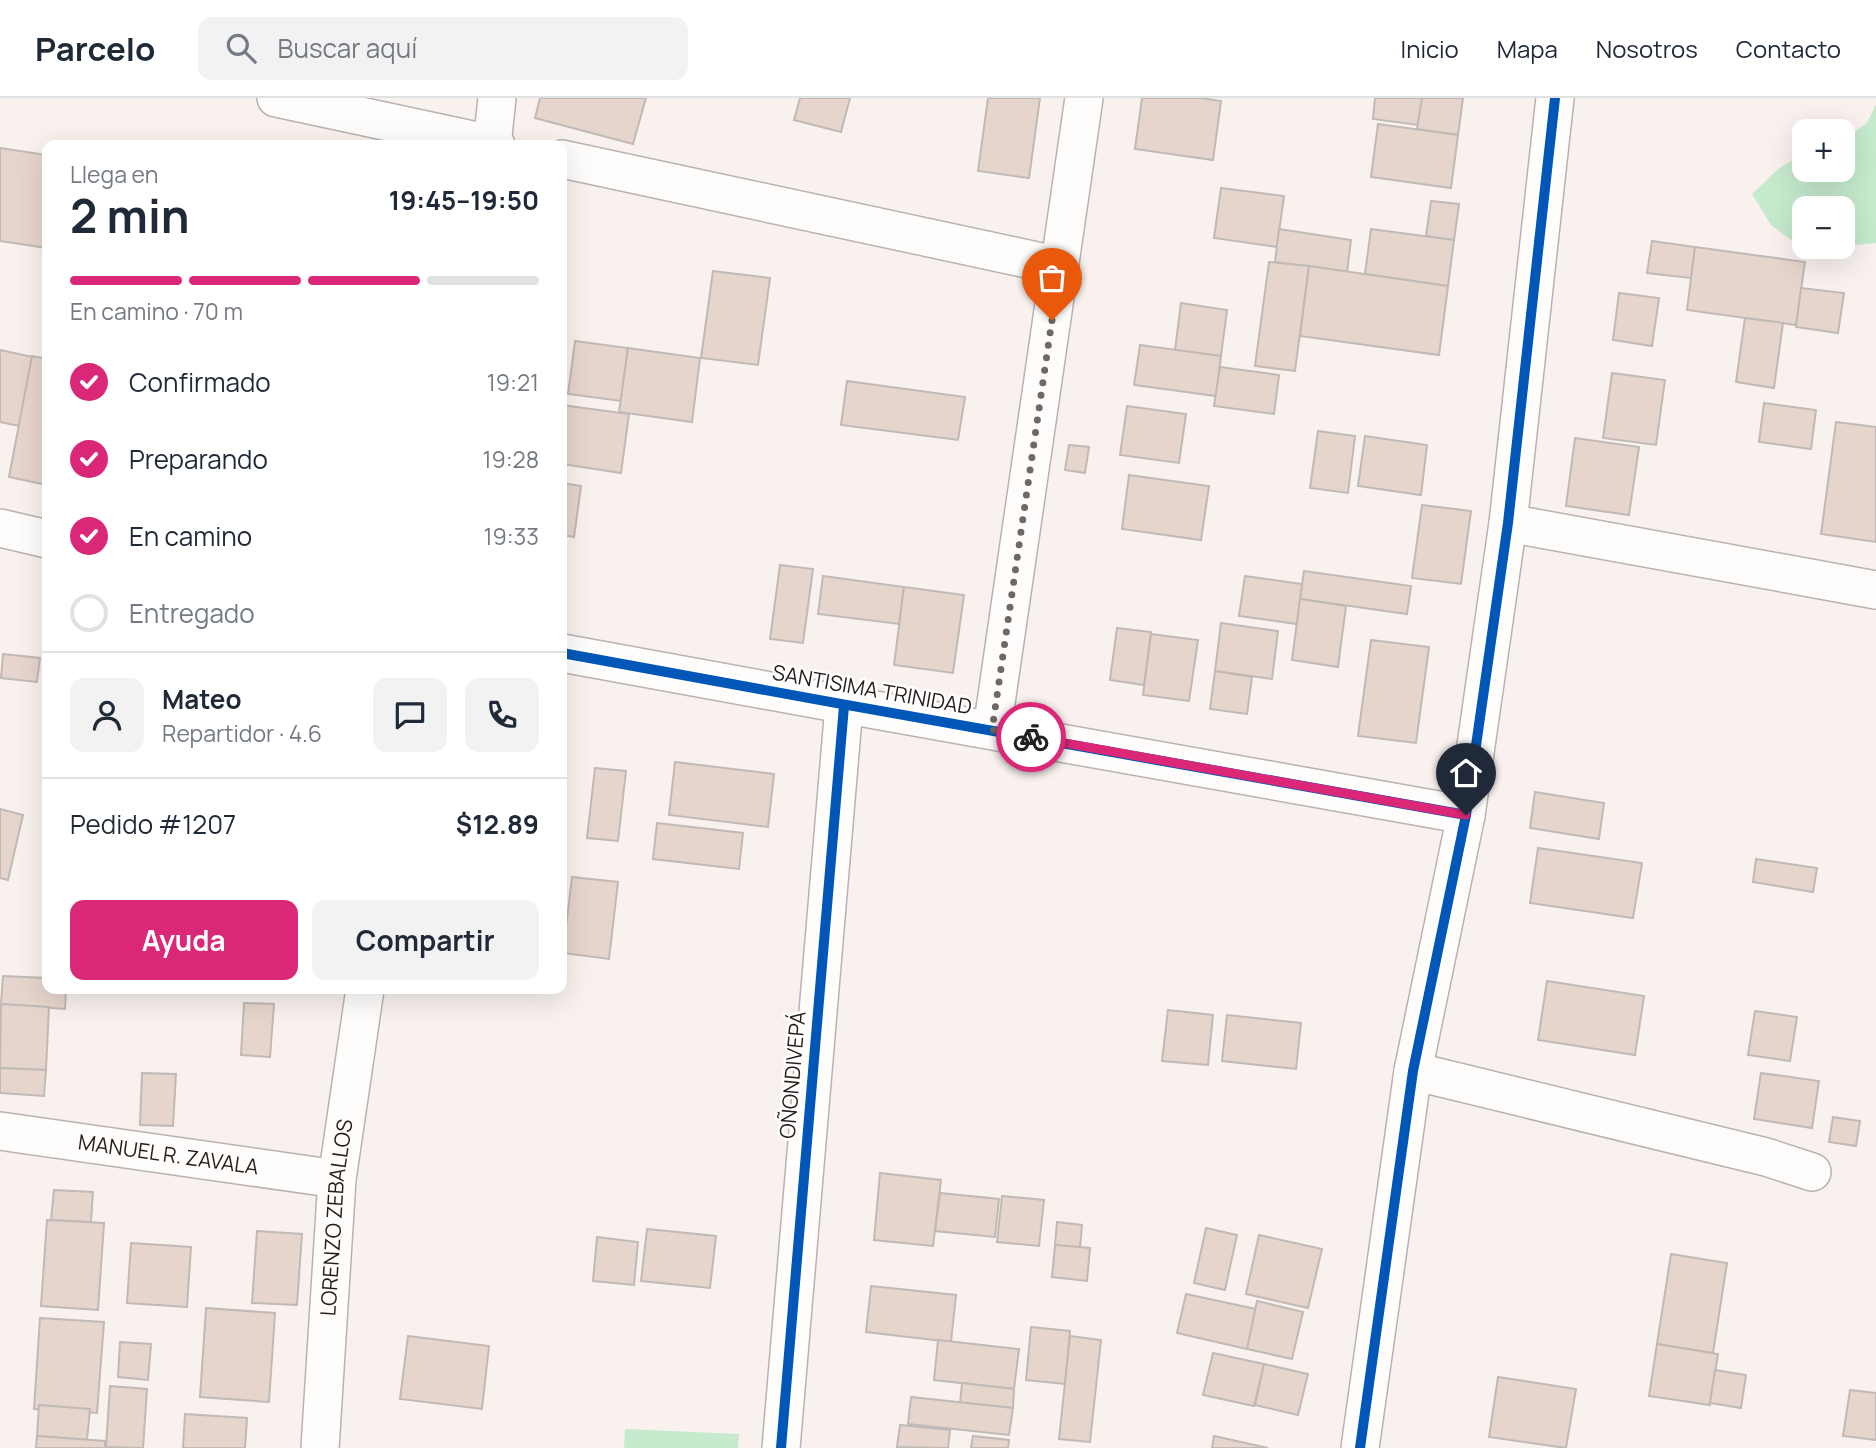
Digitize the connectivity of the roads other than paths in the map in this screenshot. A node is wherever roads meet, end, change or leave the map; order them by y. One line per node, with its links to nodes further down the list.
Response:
1 (276, 98): 5 (street)
2 (497, 98): 6 (street)
3 (1084, 98): 8 (street)
4 (1555, 98): 9 (street)
5 (470, 140)
6 (493, 140)
7 (567, 160): 8 (street)
8 (1060, 266): 15 (street)
9 (1508, 523): 12 (street); 16 (street)
10 (0, 528): 11 (street)
11 (42, 538)
12 (1876, 590)
13 (567, 654): 14 (street, SANTISIMA TRINIDAD)
14 (844, 706): 15 (street, SANTISIMA TRINIDAD); 23 (street, OÑONDIVEPÁ)
15 (992, 730): 16 (street, SANTISIMA TRINIDAD)
16 (1466, 815): 18 (street)
17 (364, 994): 21 (street, LORENZO ZEBALLOS)
18 (1412, 1071): 20 (street); 24 (street)
19 (0, 1131): 21 (street, MANUEL R. ZAVALA)
20 (1812, 1172)
21 (337, 1179): 22 (street, LORENZO ZEBALLOS)
22 (320, 1448)
23 (781, 1448)
24 (1360, 1448)

